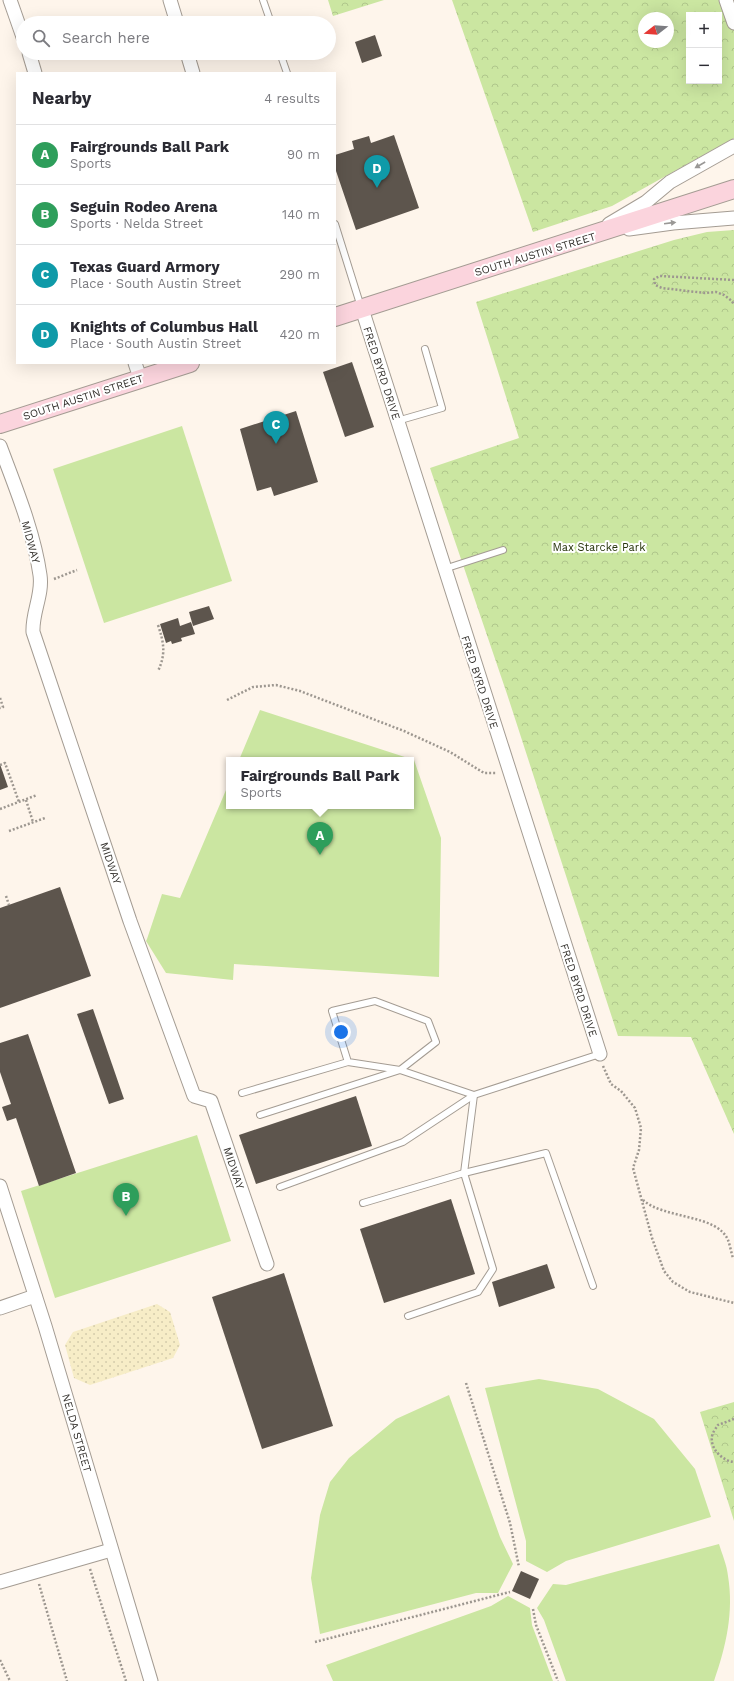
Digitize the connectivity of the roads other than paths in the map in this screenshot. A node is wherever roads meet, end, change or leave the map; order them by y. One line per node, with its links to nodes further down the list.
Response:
1 (10, 0): 7 (street)
2 (170, 0): 5 (street)
3 (263, 0): 6 (lane)
4 (726, 0): 8 (street)
5 (175, 16)
6 (269, 16)
7 (16, 17)
8 (734, 23)
9 (31, 60): 12 (street)
10 (189, 60): 13 (street)
11 (282, 60): 14 (lane)
12 (35, 72)
13 (193, 72)
14 (286, 72)
15 (734, 146): 19 (street, one-way to 19)
16 (734, 189): 19 (main road, SOUTH AUSTIN STREET)
17 (734, 218): 19 (street, one-way to 17)
18 (336, 227): 20 (lane)
19 (590, 236): 20 (main road, SOUTH AUSTIN STREET)
20 (362, 308): 21 (main road, SOUTH AUSTIN STREET); 25 (street, FRED BYRD DRIVE)
21 (336, 317)
22 (424, 349): 25 (lane)
23 (183, 364): 24 (main road, SOUTH AUSTIN STREET)
24 (137, 371): 26 (main road, SOUTH AUSTIN STREET)
25 (398, 421): 29 (street, FRED BYRD DRIVE)
26 (0, 424)
27 (0, 446): 40 (street, MIDWAY)
28 (503, 550): 29 (lane)
29 (444, 569): 30 (street, FRED BYRD DRIVE)
30 (600, 1054): 34 (lane)
31 (348, 1062): 32 (lane); 32 (lane); 33 (lane)
32 (400, 1070): 34 (lane); 35 (lane)
33 (242, 1093)
34 (474, 1095): 36 (lane); 38 (lane)
35 (260, 1115)
36 (464, 1173): 39 (lane); 41 (lane); 44 (lane)
37 (0, 1186): 42 (street, NELDA STREET)
38 (280, 1187)
39 (363, 1203)
40 (267, 1264)
41 (593, 1286)
42 (35, 1296): 43 (street); 45 (street, NELDA STREET)
43 (0, 1308)
44 (408, 1316)
45 (112, 1550): 46 (street); 47 (street, NELDA STREET)
46 (0, 1582)
47 (151, 1681)

